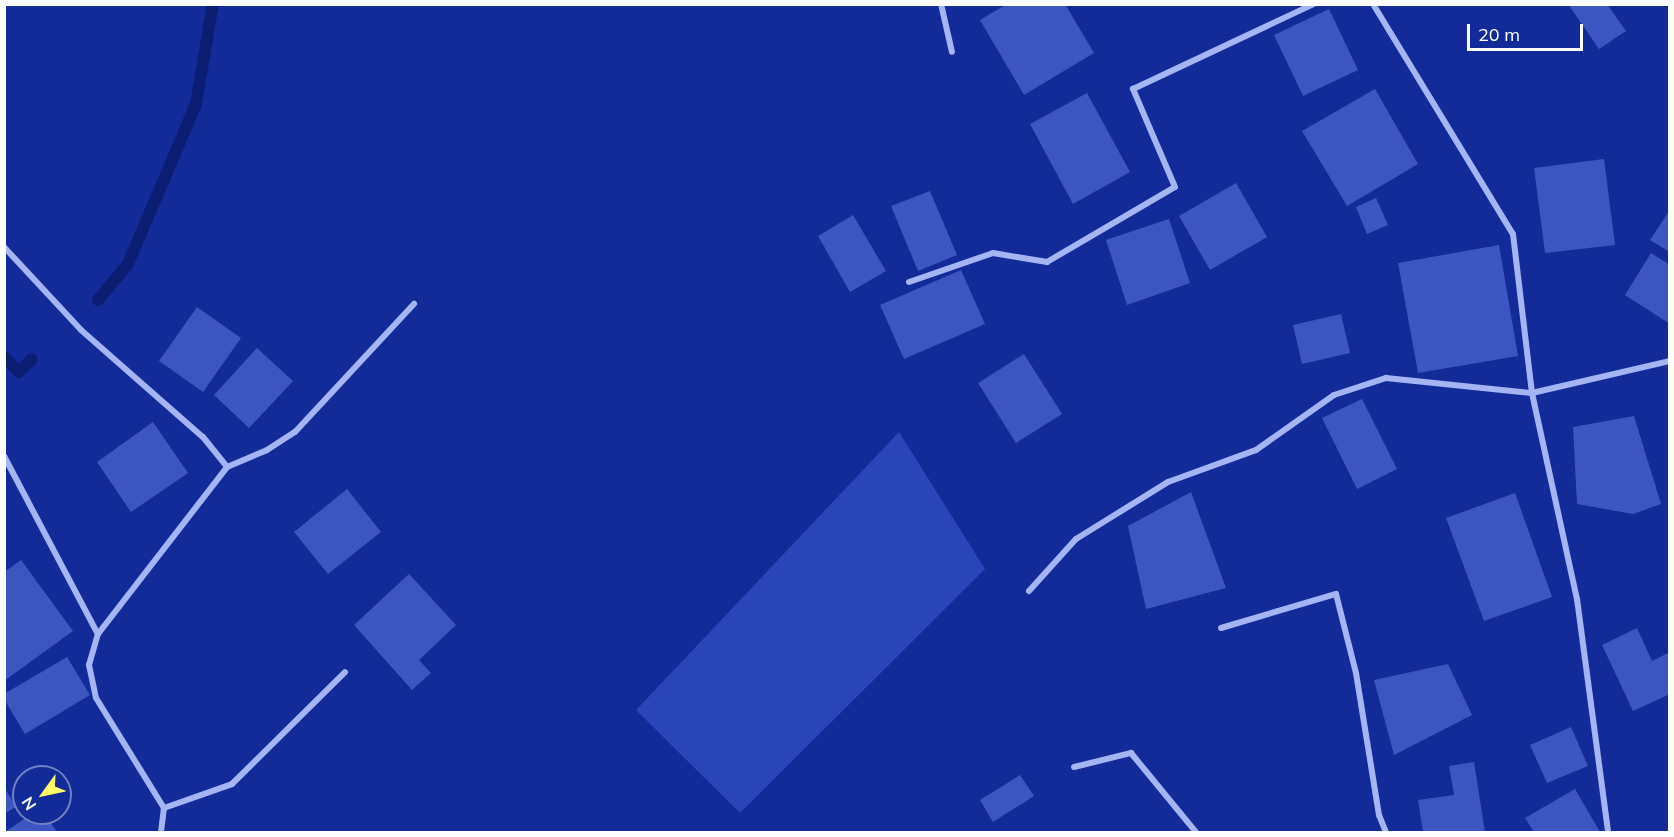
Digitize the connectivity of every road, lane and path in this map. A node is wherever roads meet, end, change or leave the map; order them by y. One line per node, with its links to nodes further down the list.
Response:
1 (941, 4): 4 (street)
2 (1314, 4): 6 (street)
3 (1373, 4): 9 (street)
4 (952, 51)
5 (4, 247): 11 (street)
6 (909, 282)
7 (414, 304): 11 (street)
8 (1670, 361): 9 (street)
9 (1532, 393): 12 (street); 21 (street)
10 (4, 456): 14 (street)
11 (227, 467): 14 (street)
12 (1029, 591)
13 (1221, 628): 20 (street)
14 (98, 634): 17 (street)
15 (345, 672): 17 (street)
16 (1074, 767): 19 (street)
17 (164, 808): 18 (street)
18 (161, 832)
19 (1196, 832)
20 (1386, 832)
21 (1608, 832)

